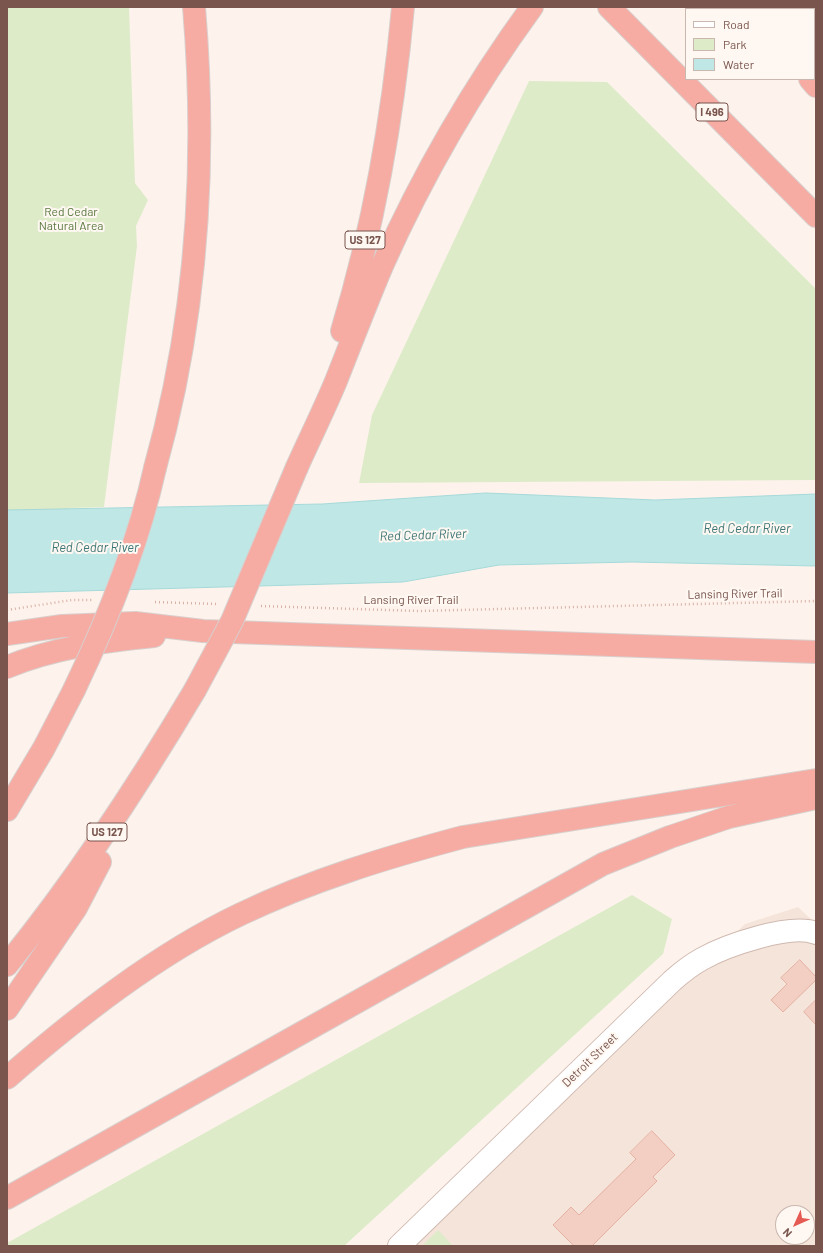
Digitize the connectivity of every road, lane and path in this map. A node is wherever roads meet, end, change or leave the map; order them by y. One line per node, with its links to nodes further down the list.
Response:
1 (194, 7): 17 (highway, bridge)
2 (404, 7): 6 (highway, US 127)
3 (532, 7): 6 (highway)
4 (609, 7): 5 (highway, I 496)
5 (816, 216)
6 (297, 467): 18 (highway, US 127, bridge)
7 (95, 600): 12 (path)
8 (816, 601): 11 (path, Lansing River Trail)
9 (151, 602): 10 (path)
10 (222, 604)
11 (253, 605)
12 (7, 610)
13 (203, 631): 14 (highway); 15 (highway); 16 (highway)
14 (7, 634)
15 (816, 652)
16 (7, 668)
17 (74, 690): 20 (highway); 22 (highway)
18 (148, 768): 24 (highway, US 127); 25 (highway)
19 (816, 780): 26 (highway)
20 (7, 789)
21 (816, 798): 27 (highway)
22 (7, 810)
23 (814, 932): 28 (street, Detroit Street)
24 (7, 965)
25 (7, 1009)
26 (7, 1078)
27 (7, 1198)
28 (399, 1246)

